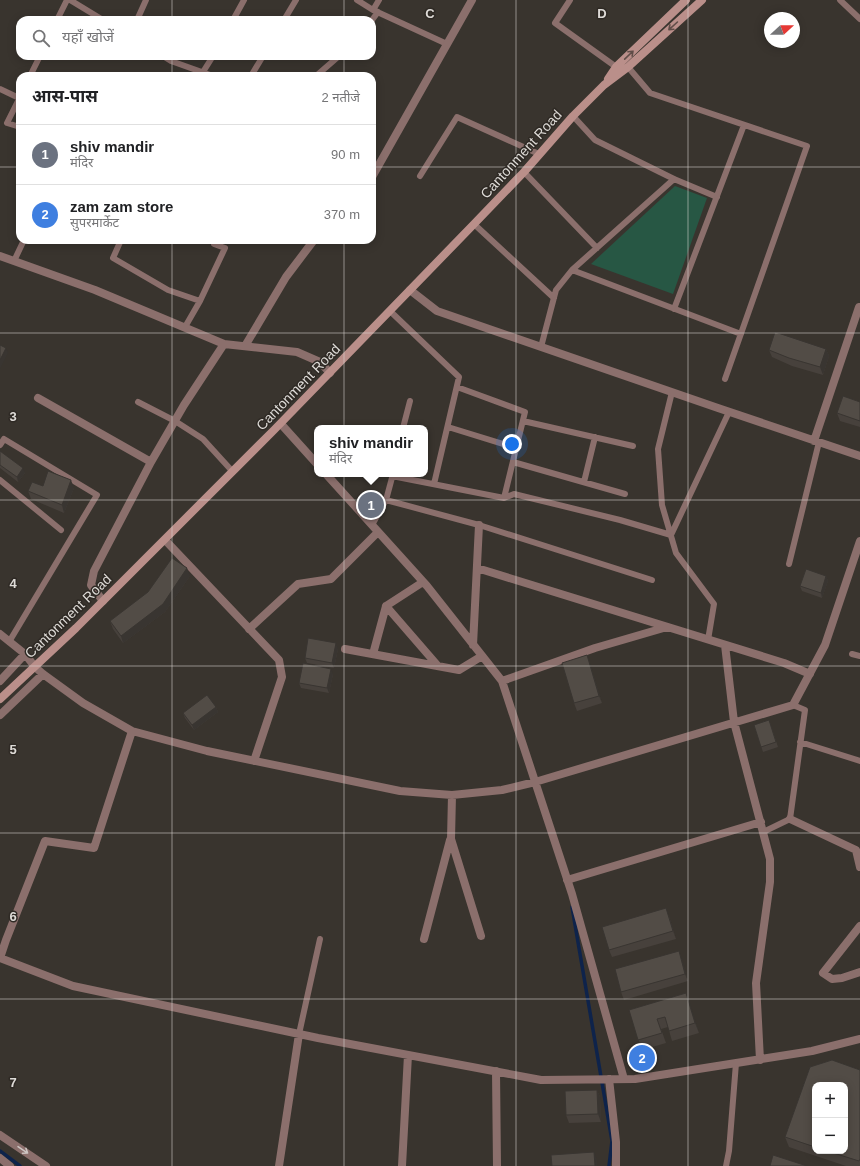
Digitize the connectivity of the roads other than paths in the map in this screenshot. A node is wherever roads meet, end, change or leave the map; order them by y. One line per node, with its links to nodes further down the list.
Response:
1 (67, 0): 14 (lane)
2 (70, 0): 15 (lane)
3 (146, 0): 16 (lane)
4 (244, 0): 17 (lane)
5 (296, 0): 18 (lane)
6 (357, 0): 13 (lane)
7 (379, 0): 13 (lane)
8 (472, 0): 21 (street)
9 (570, 0): 27 (lane)
10 (686, 0): 27 (street, Cantonment Road, one-way to 10)
11 (702, 0): 27 (street, Cantonment Road, one-way to 27)
12 (840, 0): 20 (lane)
13 (376, 11): 19 (lane); 21 (lane)
14 (59, 16)
15 (96, 16)
16 (139, 16)
17 (235, 16)
18 (286, 16)
19 (374, 16)
20 (860, 19)
21 (446, 44): 41 (street)
22 (38, 60): 29 (lane)
23 (169, 60): 28 (lane)
24 (210, 60): 31 (lane)
25 (261, 60): 32 (lane)
26 (334, 60): 33 (lane)
27 (622, 68): 37 (street, Cantonment Road); 38 (lane)
28 (194, 69): 30 (lane); 31 (lane)
29 (32, 72)
30 (193, 72)
31 (203, 72)
32 (253, 72)
33 (321, 72)
34 (0, 89): 35 (lane)
35 (16, 95)
36 (16, 105): 39 (lane)
37 (573, 116): 40 (street, Cantonment Road); 44 (lane)
38 (744, 125): 45 (lane); 62 (lane)
39 (16, 126)
40 (539, 154): 42 (street, Cantonment Road); 43 (lane)
41 (376, 170)
42 (524, 172): 46 (street, Cantonment Road); 51 (lane)
43 (420, 176)
44 (674, 179): 45 (lane); 51 (lane)
45 (716, 197): 59 (lane)
46 (474, 224): 55 (street, Cantonment Road); 56 (lane)
47 (22, 244): 53 (lane)
48 (119, 244): 57 (lane)
49 (214, 244): 57 (lane)
50 (311, 244): 64 (street)
51 (597, 248): 54 (lane)
52 (0, 256): 53 (street)
53 (14, 261): 61 (street)
54 (572, 270): 56 (lane); 59 (lane)
55 (410, 290): 60 (street, Cantonment Road); 65 (street)
56 (554, 298): 65 (lane)
57 (200, 301): 61 (lane)
58 (859, 307): 80 (street)
59 (674, 309): 62 (lane)
60 (390, 311): 66 (street, Cantonment Road); 68 (lane)
61 (185, 327): 63 (street)
62 (741, 334): 67 (lane)
63 (224, 344): 64 (street); 74 (street)
64 (245, 346): 66 (street)
65 (541, 347): 69 (street)
66 (330, 373): 76 (street, Cantonment Road)
67 (725, 379)
68 (457, 387): 75 (lane); 78 (lane)
69 (672, 392): 73 (street); 102 (lane)
70 (38, 398): 86 (street)
71 (410, 401): 77 (lane)
72 (138, 402): 74 (lane)
73 (729, 412): 80 (street); 102 (lane)
74 (175, 421): 86 (street); 88 (lane)
75 (523, 421): 79 (lane); 83 (lane)
76 (281, 424): 85 (street); 88 (street, Cantonment Road)
77 (404, 425)
78 (448, 427): 83 (lane); 94 (lane)
79 (595, 437): 82 (lane); 93 (lane)
80 (817, 442): 84 (street); 105 (lane)
81 (0, 445): 115 (lane)
82 (633, 446)
83 (516, 448): 87 (lane)
84 (860, 456)
85 (314, 461)
86 (151, 462): 109 (street)
87 (513, 462): 93 (lane); 96 (lane)
88 (233, 472): 103 (street, Cantonment Road)
89 (329, 477): 98 (street)
90 (392, 477): 97 (lane)
91 (401, 477): 94 (lane)
92 (0, 480): 100 (lane)
93 (584, 482): 95 (lane)
94 (434, 484): 96 (lane)
95 (625, 494)
96 (504, 498): 102 (lane)
97 (386, 500): 98 (lane); 99 (lane)
98 (372, 525): 101 (street)
99 (479, 525): 106 (street); 107 (lane)
100 (61, 530)
101 (378, 532): 108 (street); 112 (street)
102 (671, 535): 114 (lane)
103 (165, 540): 109 (street, Cantonment Road); 112 (street)
104 (860, 541): 127 (street)
105 (789, 564)
106 (477, 568): 111 (street); 116 (street)
107 (652, 580)
108 (423, 582): 110 (street); 116 (street)
109 (103, 601): 125 (street, Cantonment Road)
110 (386, 606): 120 (street); 124 (street)
111 (667, 627): 114 (street); 129 (street)
112 (250, 629): 136 (street)
113 (0, 634): 115 (street)
114 (708, 640): 117 (street)
115 (9, 642): 119 (street)
116 (473, 645): 122 (street)
117 (725, 645): 127 (street); 133 (street)
118 (345, 649): 120 (street)
119 (25, 654): 125 (street); 128 (street)
120 (373, 654): 124 (street)
121 (852, 654): 123 (lane)
122 (482, 656): 124 (street); 129 (street)
123 (860, 656)
124 (438, 666)
125 (35, 667): 126 (street); 130 (street, Cantonment Road)
126 (43, 674): 132 (street); 134 (street)
127 (810, 674): 131 (street)
128 (0, 681)
129 (502, 681): 138 (street)
130 (0, 699)
131 (793, 705): 133 (street); 135 (lane)
132 (0, 715)
133 (734, 722): 138 (street); 141 (street)
134 (132, 731): 136 (street); 150 (street)
135 (800, 742): 137 (lane); 140 (lane)
136 (254, 761): 139 (street)
137 (860, 762)
138 (535, 782): 139 (street); 145 (street)
139 (452, 795): 143 (street)
140 (790, 819): 142 (lane); 144 (street)
141 (761, 822): 142 (street); 145 (street)
142 (763, 832): 155 (street)
143 (451, 839): 147 (street); 149 (street)
144 (860, 867)
145 (567, 880): 159 (street)
146 (860, 926): 151 (street)
147 (481, 936)
148 (320, 939): 152 (lane)
149 (424, 939)
150 (0, 958): 152 (street)
151 (860, 972)
152 (299, 1034): 154 (street); 164 (street)
153 (860, 1039): 155 (street)
154 (408, 1055): 157 (street); 165 (street)
155 (760, 1060): 156 (street)
156 (736, 1063): 159 (street); 168 (lane)
157 (496, 1071): 158 (street); 166 (street)
158 (609, 1079): 159 (street); 167 (street)
159 (624, 1079)
160 (0, 1134): 163 (street, one-way to 163)
161 (0, 1158): 162 (street)
162 (10, 1166)
163 (46, 1166)
164 (279, 1166)
165 (402, 1166)
166 (497, 1166)
167 (616, 1166)
168 (726, 1166)

